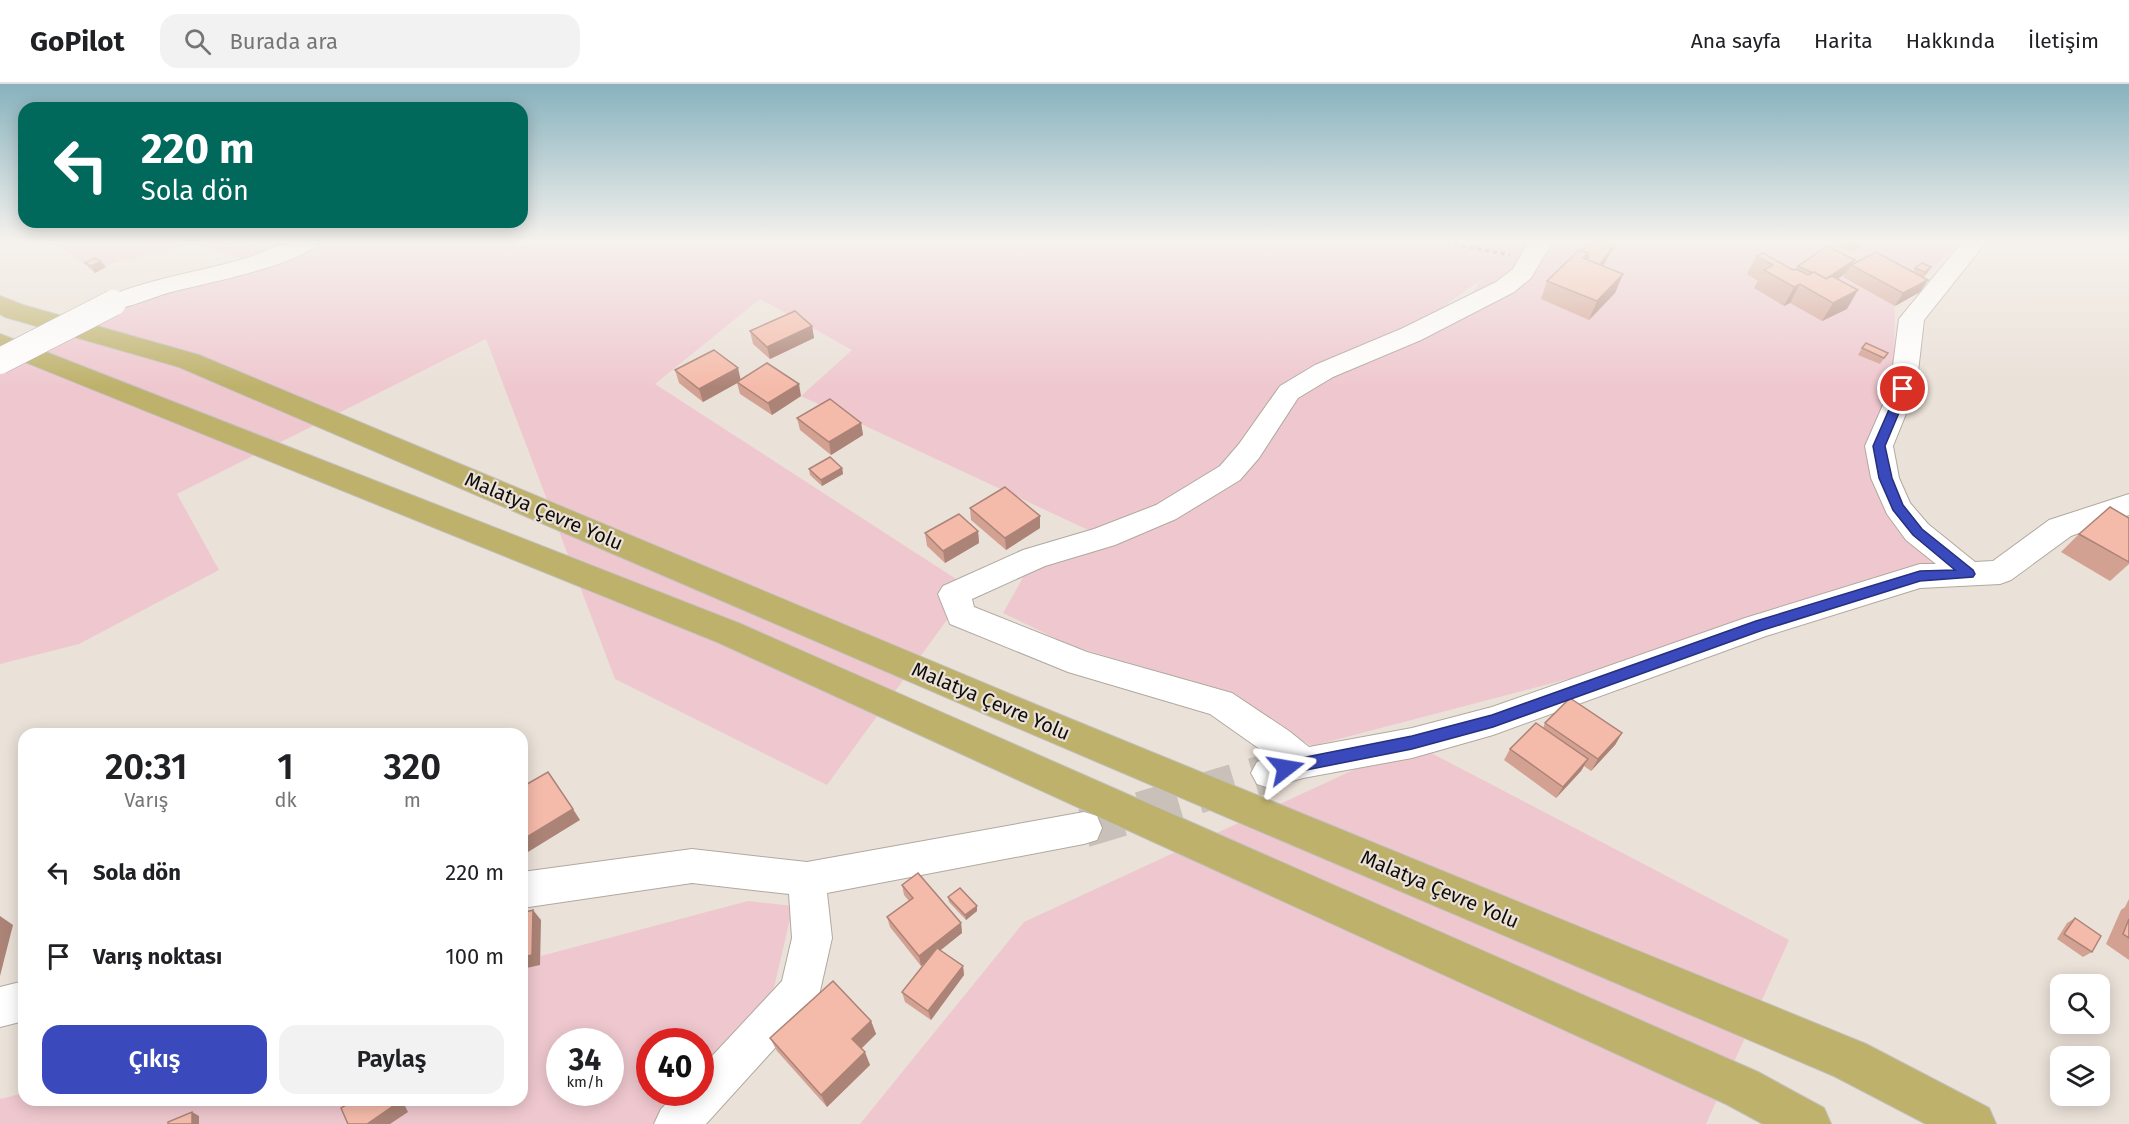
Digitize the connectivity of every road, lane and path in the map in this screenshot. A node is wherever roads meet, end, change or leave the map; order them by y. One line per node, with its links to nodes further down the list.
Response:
1 (152, 290): 6 (street, bridge)
2 (1500, 290): 9 (street)
3 (1936, 290): 8 (street)
4 (0, 304): 18 (highway, Malatya Çevre Yolu)
5 (0, 342): 17 (highway)
6 (0, 361)
7 (2129, 504): 8 (street)
8 (1969, 574): 9 (street)
9 (1303, 763): 10 (street)
10 (1269, 773)
11 (1084, 828): 12 (street)
12 (807, 879): 13 (street); 16 (street)
13 (528, 889)
14 (18, 1002): 15 (street)
15 (0, 1007)
16 (676, 1124)
17 (1808, 1124)
18 (1973, 1124)

